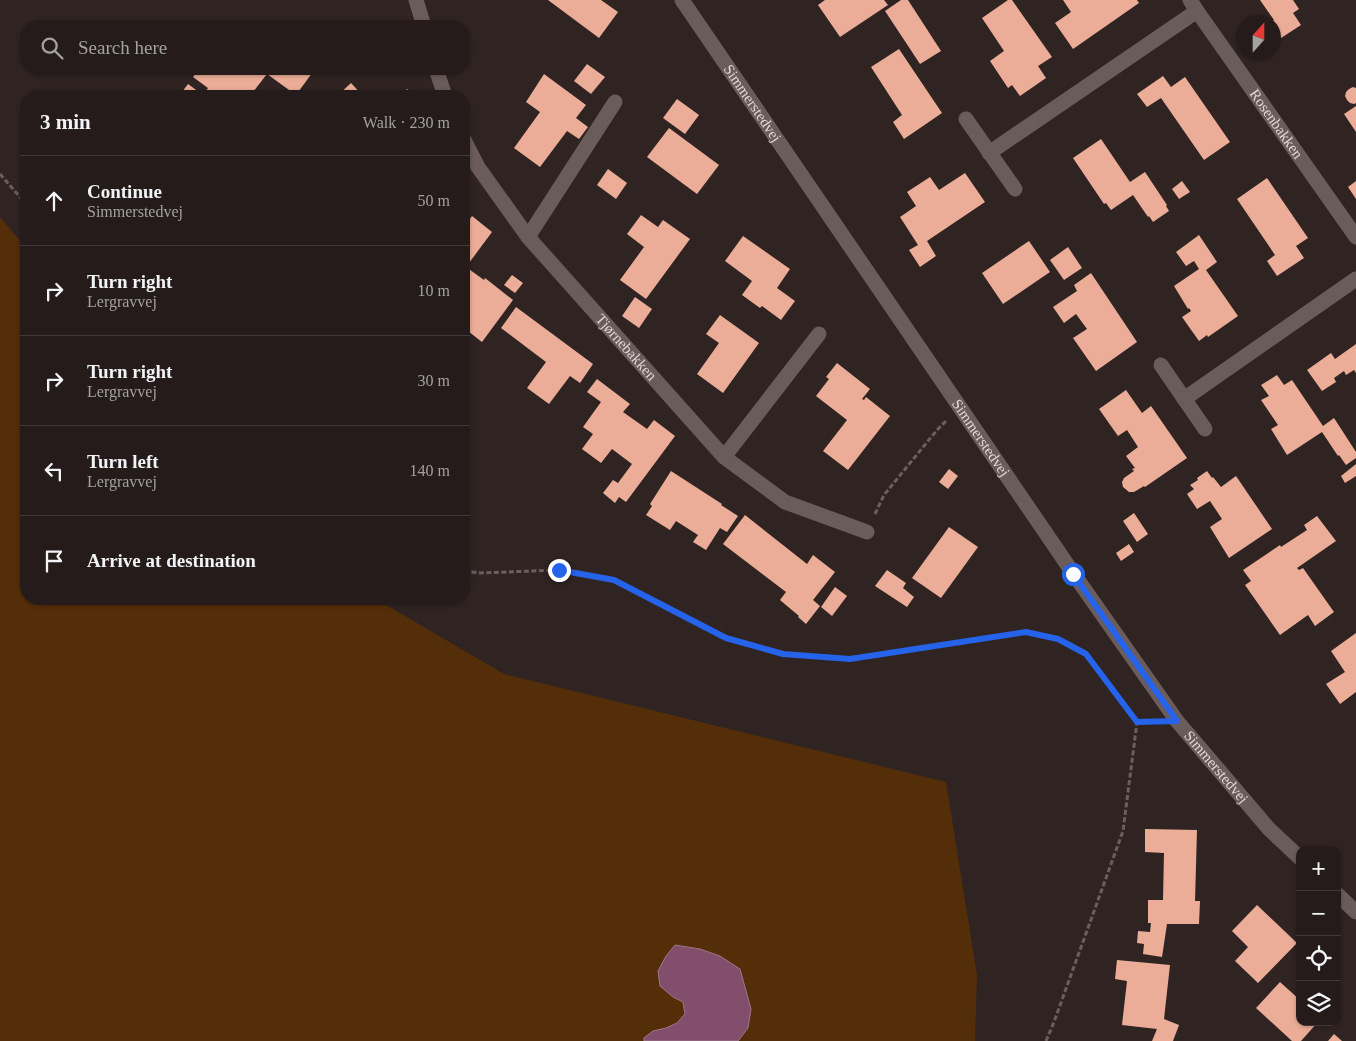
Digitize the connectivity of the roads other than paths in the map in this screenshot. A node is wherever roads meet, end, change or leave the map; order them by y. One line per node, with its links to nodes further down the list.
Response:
1 (416, 0): 4 (street)
2 (682, 0): 21 (street, Simmerstedvej)
3 (1193, 6): 10 (street, Rosenbakken); 13 (street, Rosenbakken)
4 (422, 20)
5 (438, 75): 6 (street)
6 (443, 90)
7 (615, 102): 12 (street)
8 (966, 119): 10 (street)
9 (470, 152): 12 (street, Tjørnebakken)
10 (990, 153): 11 (street)
11 (1015, 190)
12 (528, 237): 19 (street, Tjørnebakken)
13 (1356, 237)
14 (1356, 279): 17 (street)
15 (818, 334): 19 (street)
16 (1161, 365): 17 (street)
17 (1184, 399): 18 (street)
18 (1205, 429)
19 (724, 457): 20 (street, Tjørnebakken)
20 (867, 532)
21 (1296, 854)
22 (1341, 898): 23 (street)
23 (1356, 912)

